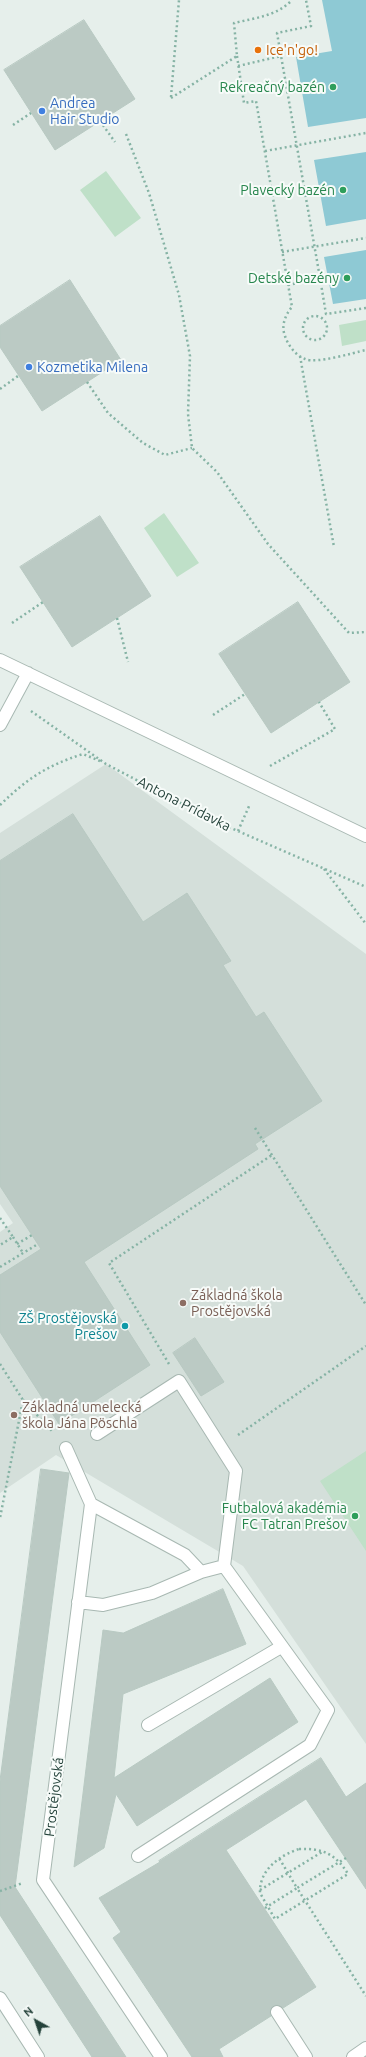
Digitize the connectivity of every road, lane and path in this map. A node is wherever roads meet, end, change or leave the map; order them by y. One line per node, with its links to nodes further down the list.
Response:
1 (179, 0): 4 (path)
2 (292, 0): 4 (path)
3 (306, 0): 5 (path)
4 (237, 56): 6 (path)
5 (281, 56): 6 (path); 13 (path)
6 (238, 66): 14 (path)
7 (31, 113): 9 (path)
8 (100, 121): 12 (path)
9 (13, 125)
10 (366, 133): 13 (path)
11 (126, 134): 28 (path)
12 (115, 142)
13 (297, 145): 14 (path); 16 (path)
14 (265, 151): 17 (path)
15 (366, 238): 16 (path)
16 (314, 247): 17 (path); 18 (path)
17 (282, 252): 19 (path)
18 (320, 278): 19 (path); 21 (path)
19 (288, 285): 24 (path)
20 (366, 308): 21 (path)
21 (326, 314): 22 (path)
22 (322, 319): 22 (path)
23 (366, 350): 24 (path)
24 (300, 356): 29 (path)
25 (18, 376): 27 (path)
26 (87, 382): 28 (path)
27 (0, 389)
28 (192, 448): 33 (path)
29 (334, 547)
30 (43, 602): 32 (path)
31 (117, 618): 35 (path)
32 (12, 623)
33 (366, 632)
34 (0, 660): 36 (street)
35 (128, 662)
36 (28, 673): 38 (street); 43 (street)
37 (245, 694): 40 (path)
38 (14, 699): 41 (street); 42 (path, Antona Prídavka)
39 (319, 702): 43 (path)
40 (214, 715)
41 (0, 725)
42 (106, 764): 45 (path); 46 (path, Antona Prídavka)
43 (248, 779): 44 (street)
44 (259, 785): 46 (path); 47 (street)
45 (0, 805)
46 (238, 831): 48 (path, Antona Prídavka)
47 (366, 836)
48 (323, 868): 49 (path, Antona Prídavka); 50 (path)
49 (366, 887)
50 (366, 924)
51 (255, 1128): 52 (path)
52 (272, 1155): 61 (path); 64 (path)
53 (0, 1218): 55 (path)
54 (32, 1234): 56 (path)
55 (13, 1237): 56 (path); 58 (path)
56 (17, 1244): 59 (path)
57 (38, 1244): 59 (path)
58 (0, 1245)
59 (23, 1253): 60 (path)
60 (0, 1267)
61 (366, 1305)
62 (366, 1346): 66 (path)
63 (0, 1364): 69 (path)
64 (179, 1381): 65 (street); 66 (street)
65 (97, 1434)
66 (221, 1447): 70 (street)
67 (66, 1448): 68 (street)
68 (91, 1504): 71 (street); 72 (street, Prostějovská)
69 (0, 1518)
70 (224, 1566): 71 (street); 73 (street)
71 (201, 1572): 72 (street)
72 (78, 1602): 93 (street, Prostějovská)
73 (282, 1647): 74 (street); 76 (street)
74 (148, 1725)
75 (322, 1852): 77 (path); 79 (path); 80 (path)
76 (138, 1856)
77 (279, 1858): 80 (path); 83 (path)
78 (346, 1858): 79 (path)
79 (341, 1862): 82 (path); 85 (path)
80 (288, 1873): 82 (path); 83 (path)
81 (18, 1884): 84 (path)
82 (297, 1888): 85 (path); 86 (path)
83 (260, 1890): 86 (path)
84 (0, 1891)
85 (305, 1901): 86 (path); 88 (path)
86 (268, 1906): 87 (path)
87 (265, 1908)
88 (366, 1996)
89 (0, 1998): 92 (street)
90 (277, 2012): 94 (street)
91 (366, 2048): 95 (street)
92 (38, 2057)
93 (161, 2057)
94 (306, 2057)
95 (353, 2057)

